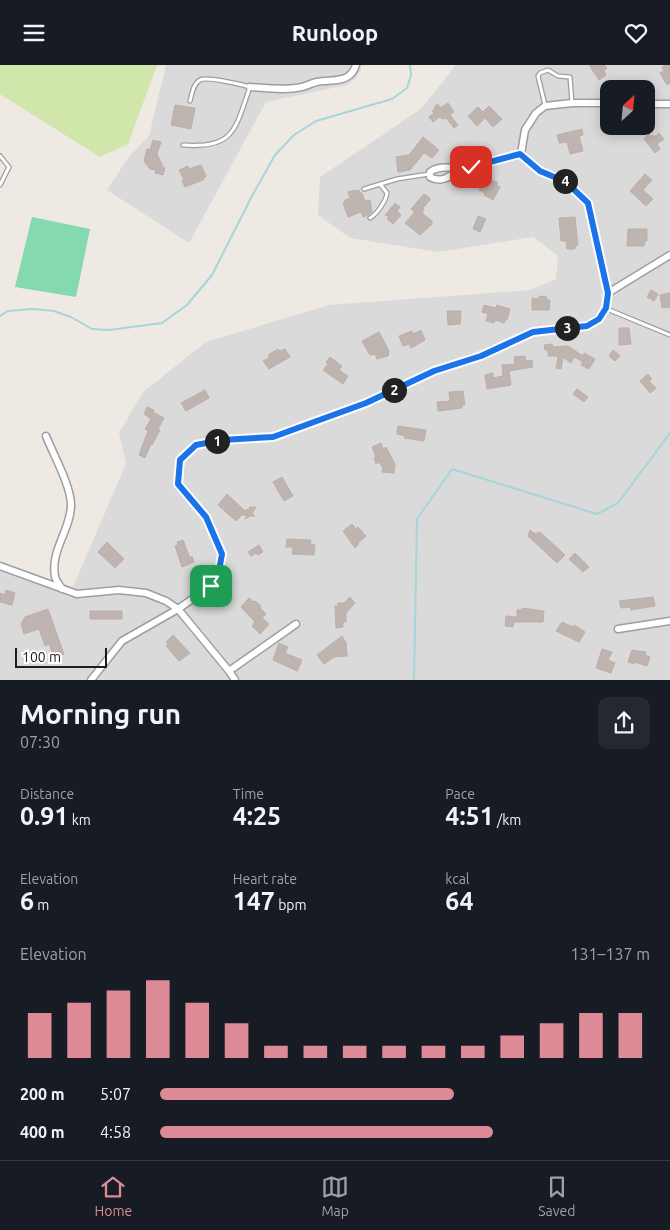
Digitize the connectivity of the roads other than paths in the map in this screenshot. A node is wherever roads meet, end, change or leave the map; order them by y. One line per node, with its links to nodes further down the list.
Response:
1 (356, 65): 2 (street)
2 (250, 87): 3 (lane); 9 (lane)
3 (190, 101)
4 (572, 103): 5 (street); 8 (street); 8 (lane)
5 (600, 103)
6 (655, 104): 7 (street)
7 (670, 104)
8 (545, 106): 10 (street)
9 (183, 145)
10 (520, 154): 12 (street); 19 (street)
11 (0, 156): 15 (lane)
12 (461, 169): 13 (street); 13 (street)
13 (430, 174): 14 (lane)
14 (380, 184): 16 (lane); 17 (lane)
15 (0, 185)
16 (364, 189)
17 (370, 218)
18 (670, 255): 19 (street)
19 (608, 293): 20 (street)
20 (606, 308): 21 (lane); 25 (street)
21 (670, 335)
22 (46, 436): 24 (street)
23 (0, 566): 24 (street)
24 (62, 589): 25 (street)
25 (178, 609): 29 (street); 30 (street)
26 (670, 621): 28 (street)
27 (296, 624): 29 (street)
28 (618, 629)
29 (229, 671): 31 (street)
30 (91, 680)
31 (235, 680)

